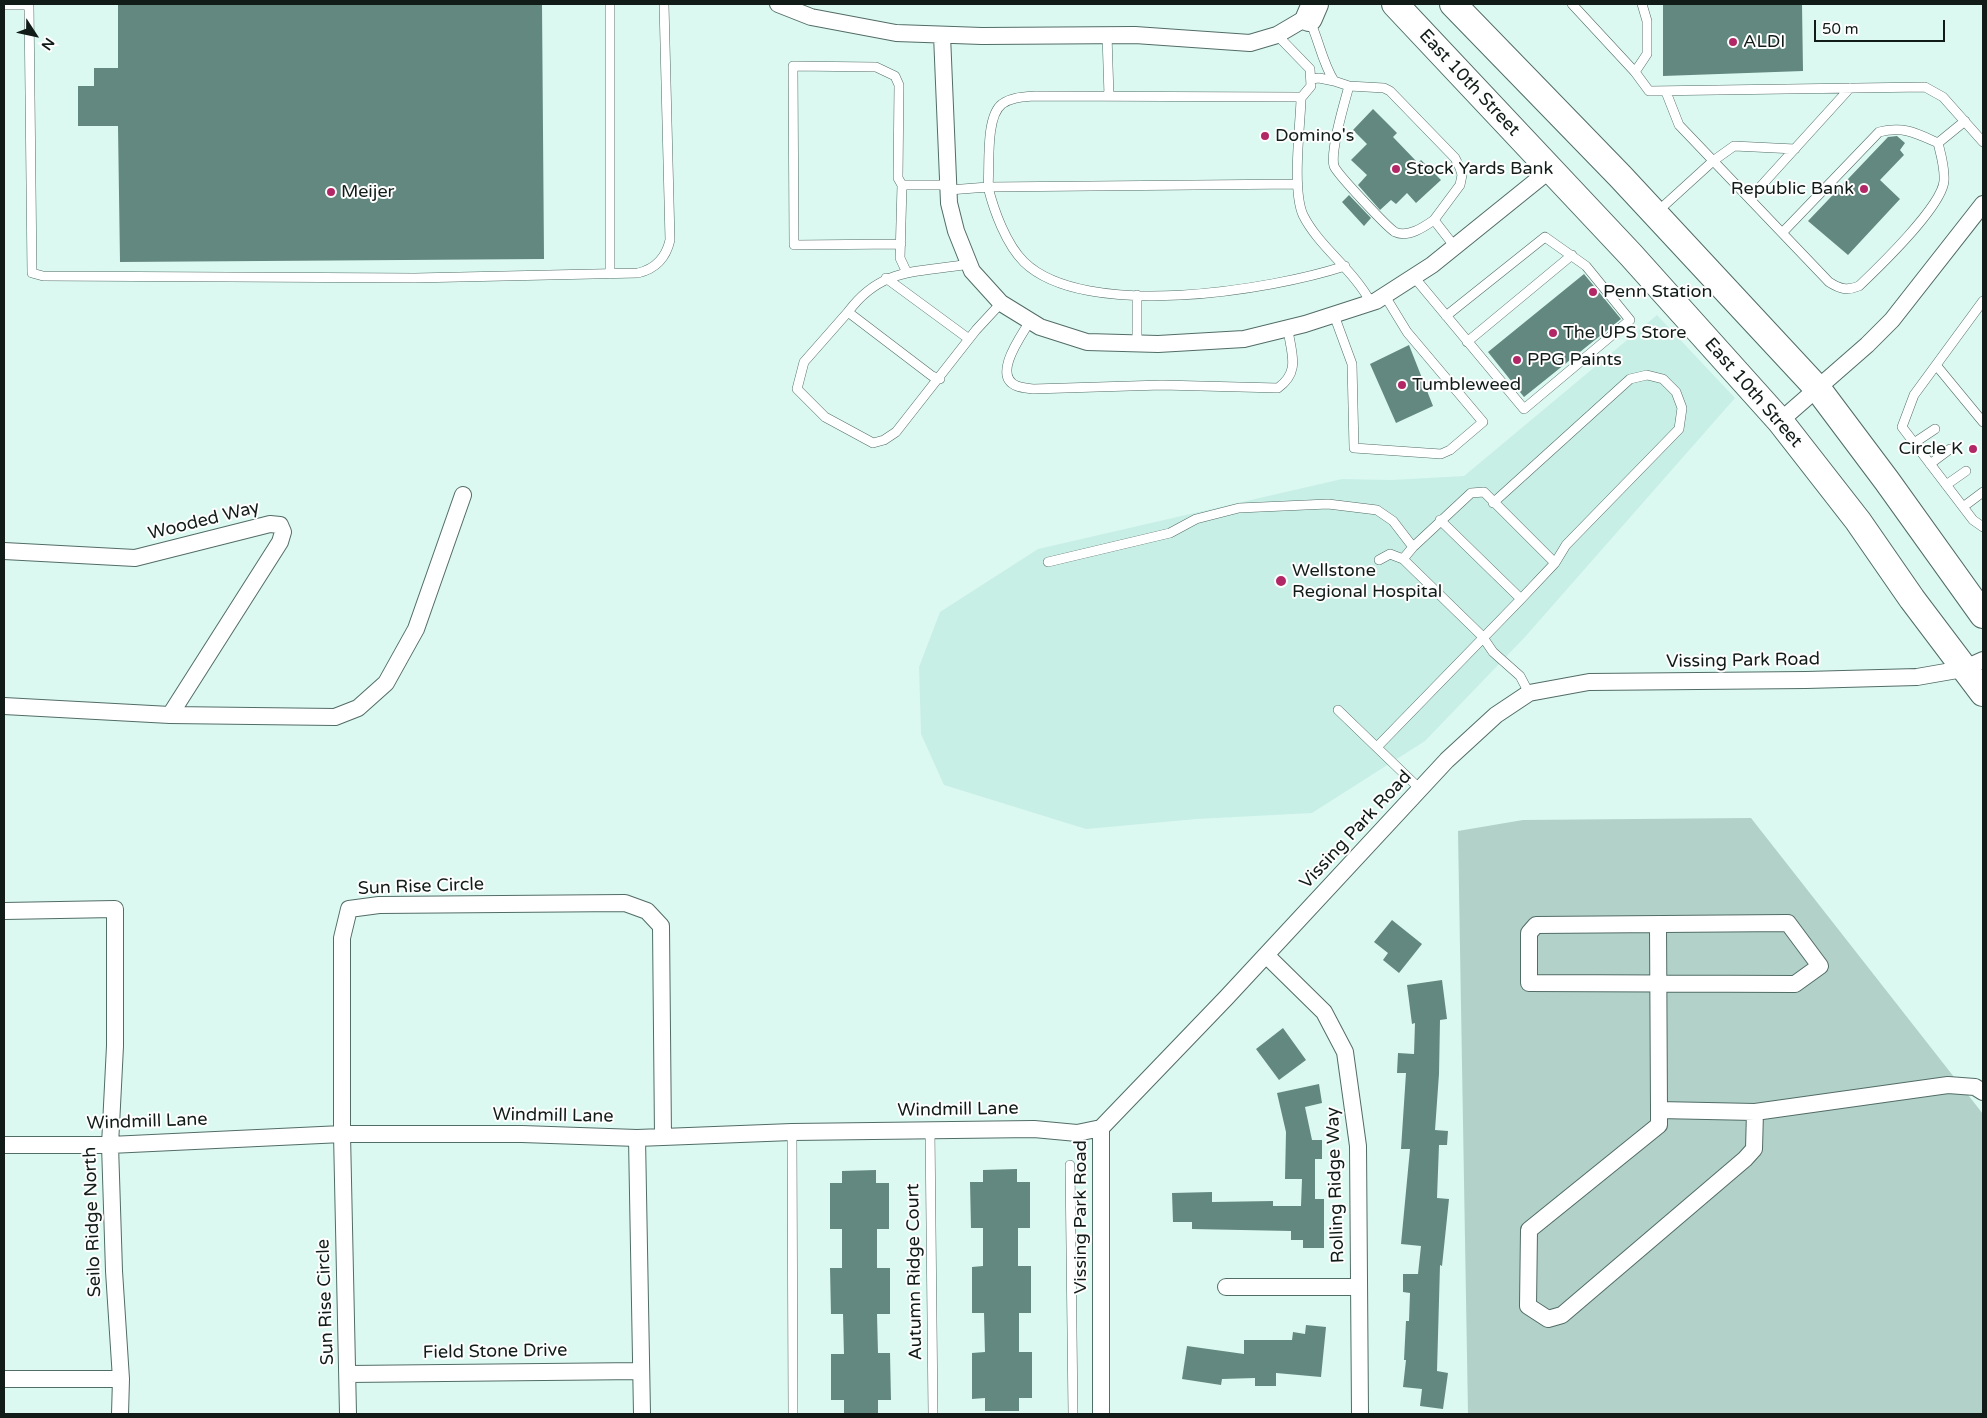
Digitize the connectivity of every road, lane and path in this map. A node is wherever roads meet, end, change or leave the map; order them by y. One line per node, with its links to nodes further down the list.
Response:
1 (29, 4): 9 (lane); 43 (lane)
2 (610, 4): 43 (lane)
3 (664, 4): 43 (lane)
4 (778, 4): 11 (street)
5 (1395, 4): 27 (main road, East 10th Street)
6 (1453, 4): 34 (main road)
7 (1572, 4): 14 (lane)
8 (1642, 4): 14 (lane)
9 (4, 5)
10 (1317, 8): 13 (street); 16 (lane)
11 (942, 34): 12 (street); 31 (street)
12 (1107, 35): 13 (street); 20 (lane)
13 (1277, 36): 15 (lane)
14 (1635, 72): 19 (lane)
15 (1311, 79): 16 (lane); 21 (lane)
16 (1334, 82): 17 (lane)
17 (1348, 86): 35 (lane); 35 (lane)
18 (1850, 88): 19 (lane); 22 (lane); 25 (lane)
19 (1666, 92): 26 (lane)
20 (1109, 96): 21 (lane); 30 (lane)
21 (1301, 98): 28 (lane)
22 (1965, 121): 23 (lane); 24 (lane)
23 (1983, 142)
24 (1938, 143): 36 (lane); 36 (lane)
25 (1795, 148): 26 (lane); 32 (lane)
26 (1713, 161): 32 (lane); 34 (lane)
27 (1550, 169): 38 (street); 61 (main road, East 10th Street)
28 (1298, 184): 30 (lane); 41 (lane)
29 (902, 185): 31 (lane); 37 (lane); 37 (lane)
30 (988, 187): 31 (lane); 46 (lane)
31 (949, 188): 40 (street)
32 (1751, 197): 36 (lane)
33 (1983, 204): 60 (street)
34 (1655, 214): 60 (main road)
35 (1434, 220): 38 (lane)
36 (1783, 232)
37 (901, 244): 42 (lane)
38 (1455, 247): 45 (street)
39 (1572, 255): 52 (lane); 56 (lane); 56 (lane)
40 (969, 264): 42 (lane); 49 (street)
41 (1345, 266): 46 (lane); 47 (lane)
42 (907, 273): 44 (lane)
43 (610, 274)
44 (886, 278): 50 (lane); 55 (lane)
45 (1414, 278): 47 (street); 52 (lane)
46 (1137, 294): 57 (lane)
47 (1378, 299): 51 (street); 51 (lane)
48 (1983, 301): 58 (lane)
49 (1000, 303): 53 (street); 55 (lane)
50 (848, 312): 59 (lane); 59 (lane)
51 (1334, 315): 54 (street)
52 (1446, 316): 56 (lane)
53 (1030, 321): 54 (lane); 57 (street)
54 (1288, 328): 57 (street)
55 (969, 339): 59 (lane)
56 (1467, 342)
57 (1138, 344)
58 (1936, 365): 62 (lane); 64 (lane)
59 (940, 379)
60 (1818, 389): 61 (street); 82 (main road)
61 (1780, 421): 84 (main road, East 10th Street)
62 (1982, 425)
63 (1935, 429): 64 (lane)
64 (1914, 443): 66 (lane)
65 (1950, 450): 66 (lane)
66 (1930, 464): 68 (lane)
67 (1966, 471): 68 (lane)
68 (1946, 485): 72 (lane)
69 (1983, 492): 72 (lane)
70 (463, 495): 89 (street)
71 (1493, 503): 73 (lane); 80 (lane); 80 (lane)
72 (1963, 507): 74 (lane)
73 (1440, 520): 75 (lane); 81 (lane)
74 (1983, 527)
75 (1413, 546): 77 (lane); 79 (lane)
76 (4, 551): 89 (street, Wooded Way)
77 (1403, 559): 78 (lane); 83 (lane)
78 (1379, 560)
79 (1048, 562)
80 (1555, 563): 81 (lane)
81 (1521, 599): 83 (lane)
82 (1983, 615)
83 (1482, 636): 85 (lane); 90 (lane)
84 (1973, 665): 85 (street, Vissing Park Road); 86 (main road, East 10th Street)
85 (1529, 693): 91 (street, Vissing Park Road)
86 (1983, 693)
87 (4, 706): 89 (street)
88 (1338, 710): 90 (lane)
89 (170, 715)
90 (1377, 747): 91 (lane)
91 (1421, 790): 94 (street, Vissing Park Road)
92 (4, 910): 106 (street, Seilo Ridge North)
93 (1658, 926): 95 (street); 95 (street); 95 (street)
94 (1266, 955): 99 (street, Vissing Park Road); 109 (street, Rolling Ridge Way)
95 (1658, 984): 97 (street)
96 (1983, 1092): 98 (street)
97 (1659, 1110): 98 (street); 98 (street)
98 (1755, 1112)
99 (1101, 1128): 100 (street, Windmill Lane); 120 (street, Vissing Park Road)
100 (930, 1130): 101 (street, Windmill Lane); 118 (lane, Autumn Ridge Court)
101 (792, 1132): 103 (street, Windmill Lane); 117 (lane)
102 (342, 1134): 103 (street, Sun Rise Circle); 104 (street, Windmill Lane); 106 (street, Windmill Lane); 111 (street, Sun Rise Circle)
103 (663, 1137): 104 (street, Windmill Lane)
104 (637, 1138): 110 (street)
105 (4, 1145): 106 (street, Windmill Lane)
106 (110, 1145): 113 (street, Seilo Ridge North)
107 (1070, 1165): 119 (lane)
108 (1226, 1287): 109 (street)
109 (1359, 1287): 121 (street, Rolling Ridge Way)
110 (642, 1371): 111 (street, Field Stone Drive); 116 (street)
111 (348, 1374): 115 (street, Sun Rise Circle)
112 (4, 1379): 113 (street)
113 (121, 1379): 114 (street, Seilo Ridge North)
114 (120, 1414)
115 (348, 1414)
116 (642, 1414)
117 (793, 1414)
118 (933, 1414)
119 (1073, 1414)
120 (1101, 1414)
121 (1360, 1414)

